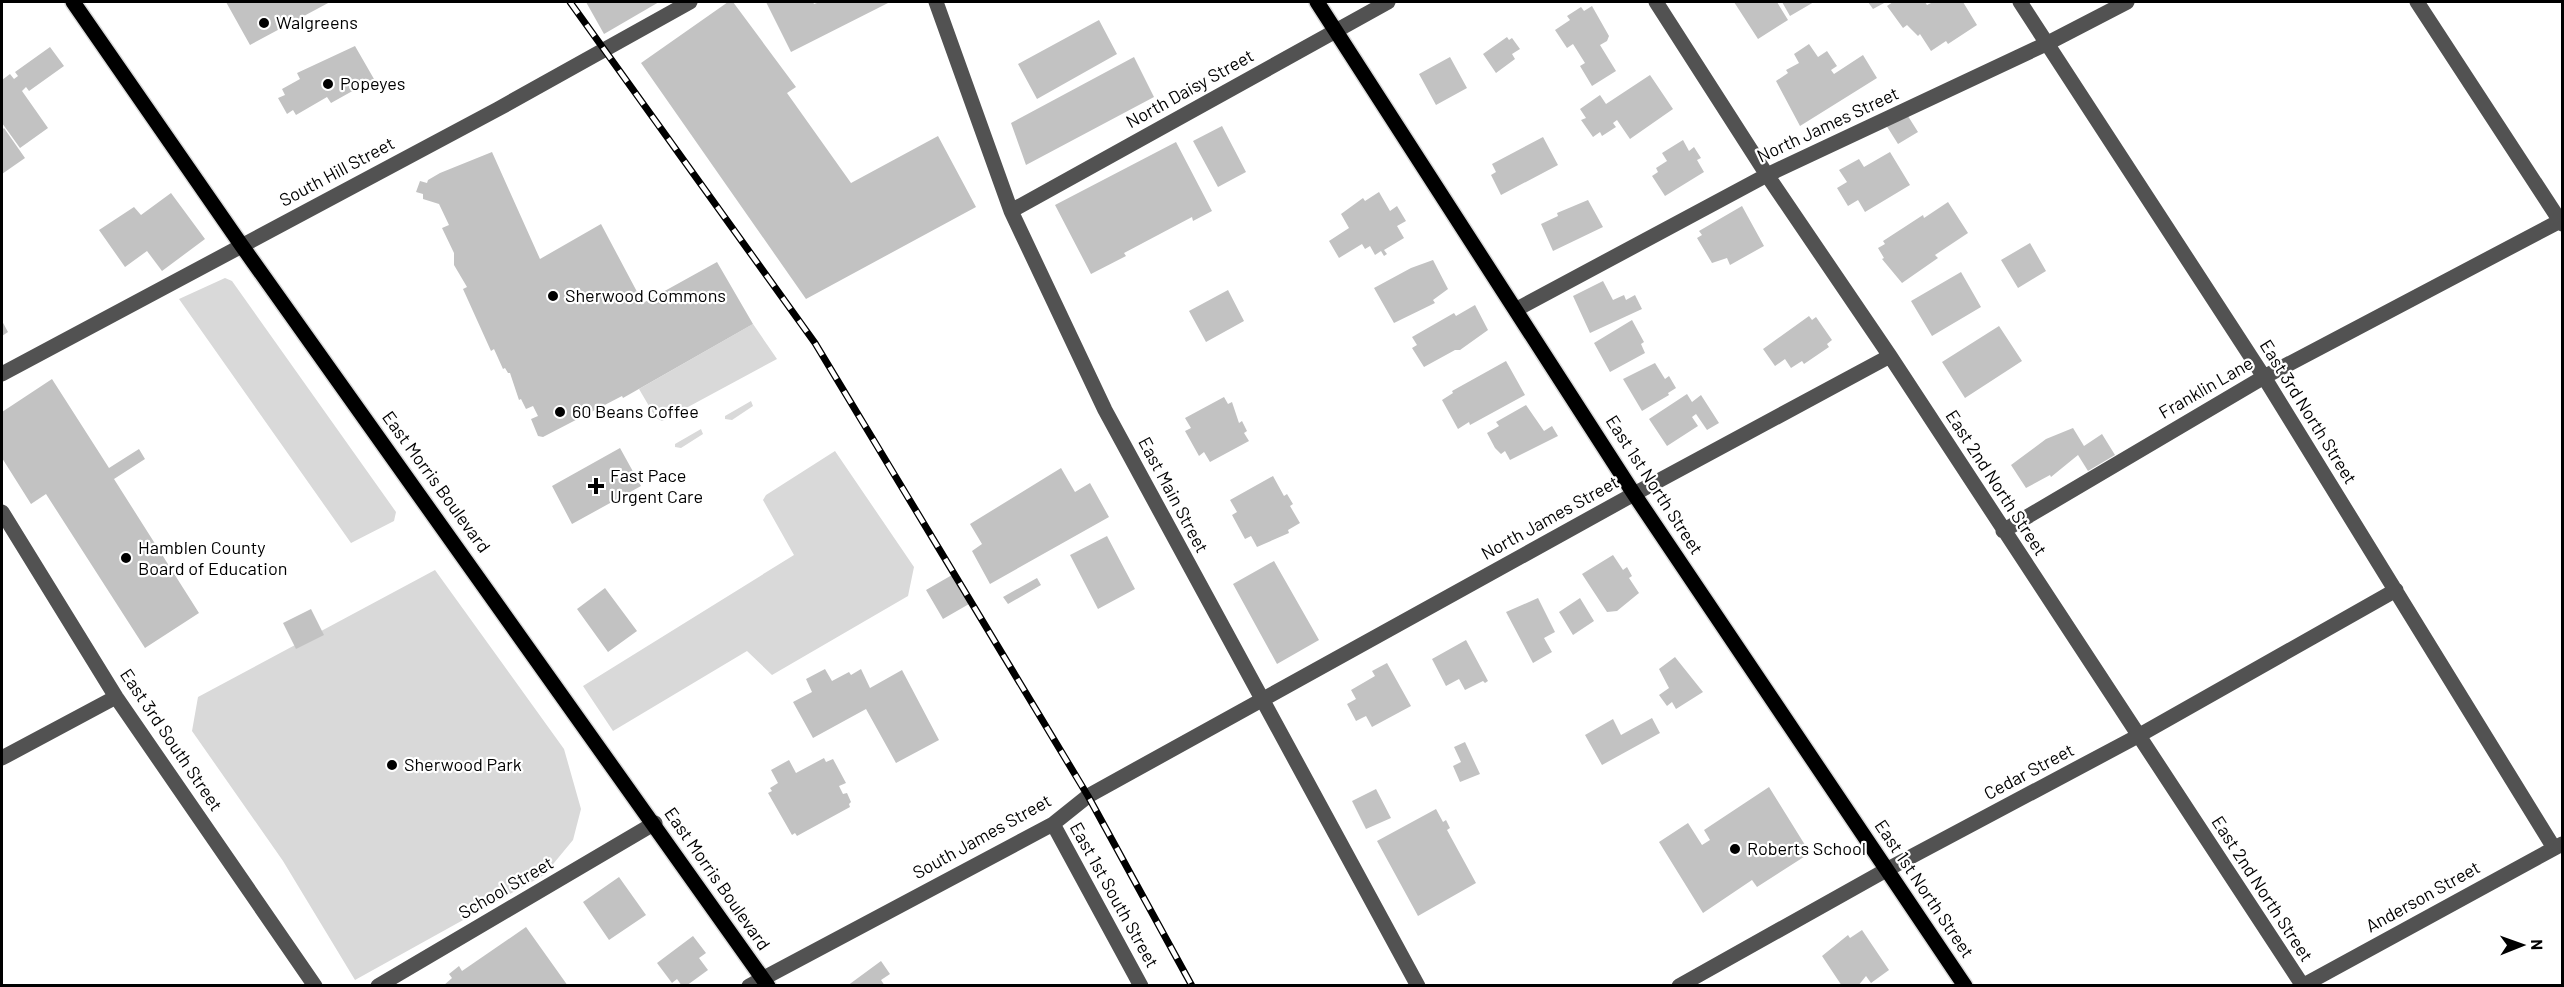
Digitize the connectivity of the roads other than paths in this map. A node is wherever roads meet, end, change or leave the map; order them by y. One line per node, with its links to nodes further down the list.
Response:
1 (73, 2): 15 (main road, East Morris Boulevard)
2 (690, 2): 15 (street, South Hill Street)
3 (936, 2): 13 (street, East Main Street)
4 (1317, 2): 10 (main road, East 1st North Street)
5 (1388, 2): 10 (street, North Daisy Street)
6 (1656, 2): 12 (street, East 2nd North Street)
7 (2020, 2): 11 (street, East 3rd North Street)
8 (2127, 2): 11 (street, North James Street)
9 (2417, 2): 14 (street)
10 (1335, 30): 13 (street, North Daisy Street); 16 (main road, East 1st North Street)
11 (2046, 44): 12 (street, North James Street); 19 (street, East 3rd North Street)
12 (1767, 175): 16 (street, North James Street); 17 (street, East 2nd North Street)
13 (1011, 211): 25 (street, East Main Street)
14 (2561, 223): 19 (street, Franklin Lane)
15 (243, 246): 18 (street, South Hill Street); 28 (main road, East Morris Boulevard)
16 (1517, 309): 20 (main road, East 1st North Street)
17 (1890, 356): 20 (street, North James Street); 22 (street, East 2nd North Street)
18 (2, 374)
19 (2264, 377): 22 (street, Franklin Lane); 23 (street, East 3rd North Street)
20 (1635, 494): 25 (street, North James Street); 31 (main road, East 1st North Street)
21 (2, 512): 24 (street, East 3rd South Street)
22 (2003, 531): 26 (street, East 2nd North Street)
23 (2396, 590): 26 (street, Cedar Street); 30 (street, East 3rd North Street)
24 (116, 697): 27 (street); 34 (street, East 3rd South Street)
25 (1261, 700): 29 (street, South James Street); 37 (street, East Main Street)
26 (2138, 736): 31 (street, Cedar Street); 33 (street, East 2nd North Street)
27 (2, 758)
28 (655, 823): 32 (main road, East Morris Boulevard); 35 (street, School Street)
29 (1053, 824): 32 (street, South James Street); 36 (street, East 1st South Street)
30 (2558, 846): 33 (street, Anderson Street)
31 (1887, 869): 38 (street, Cedar Street); 39 (main road, East 1st North Street)
32 (760, 983)
33 (2303, 985)
34 (315, 986)
35 (378, 986)
36 (1141, 986)
37 (1418, 986)
38 (1679, 986)
39 (1965, 986)

